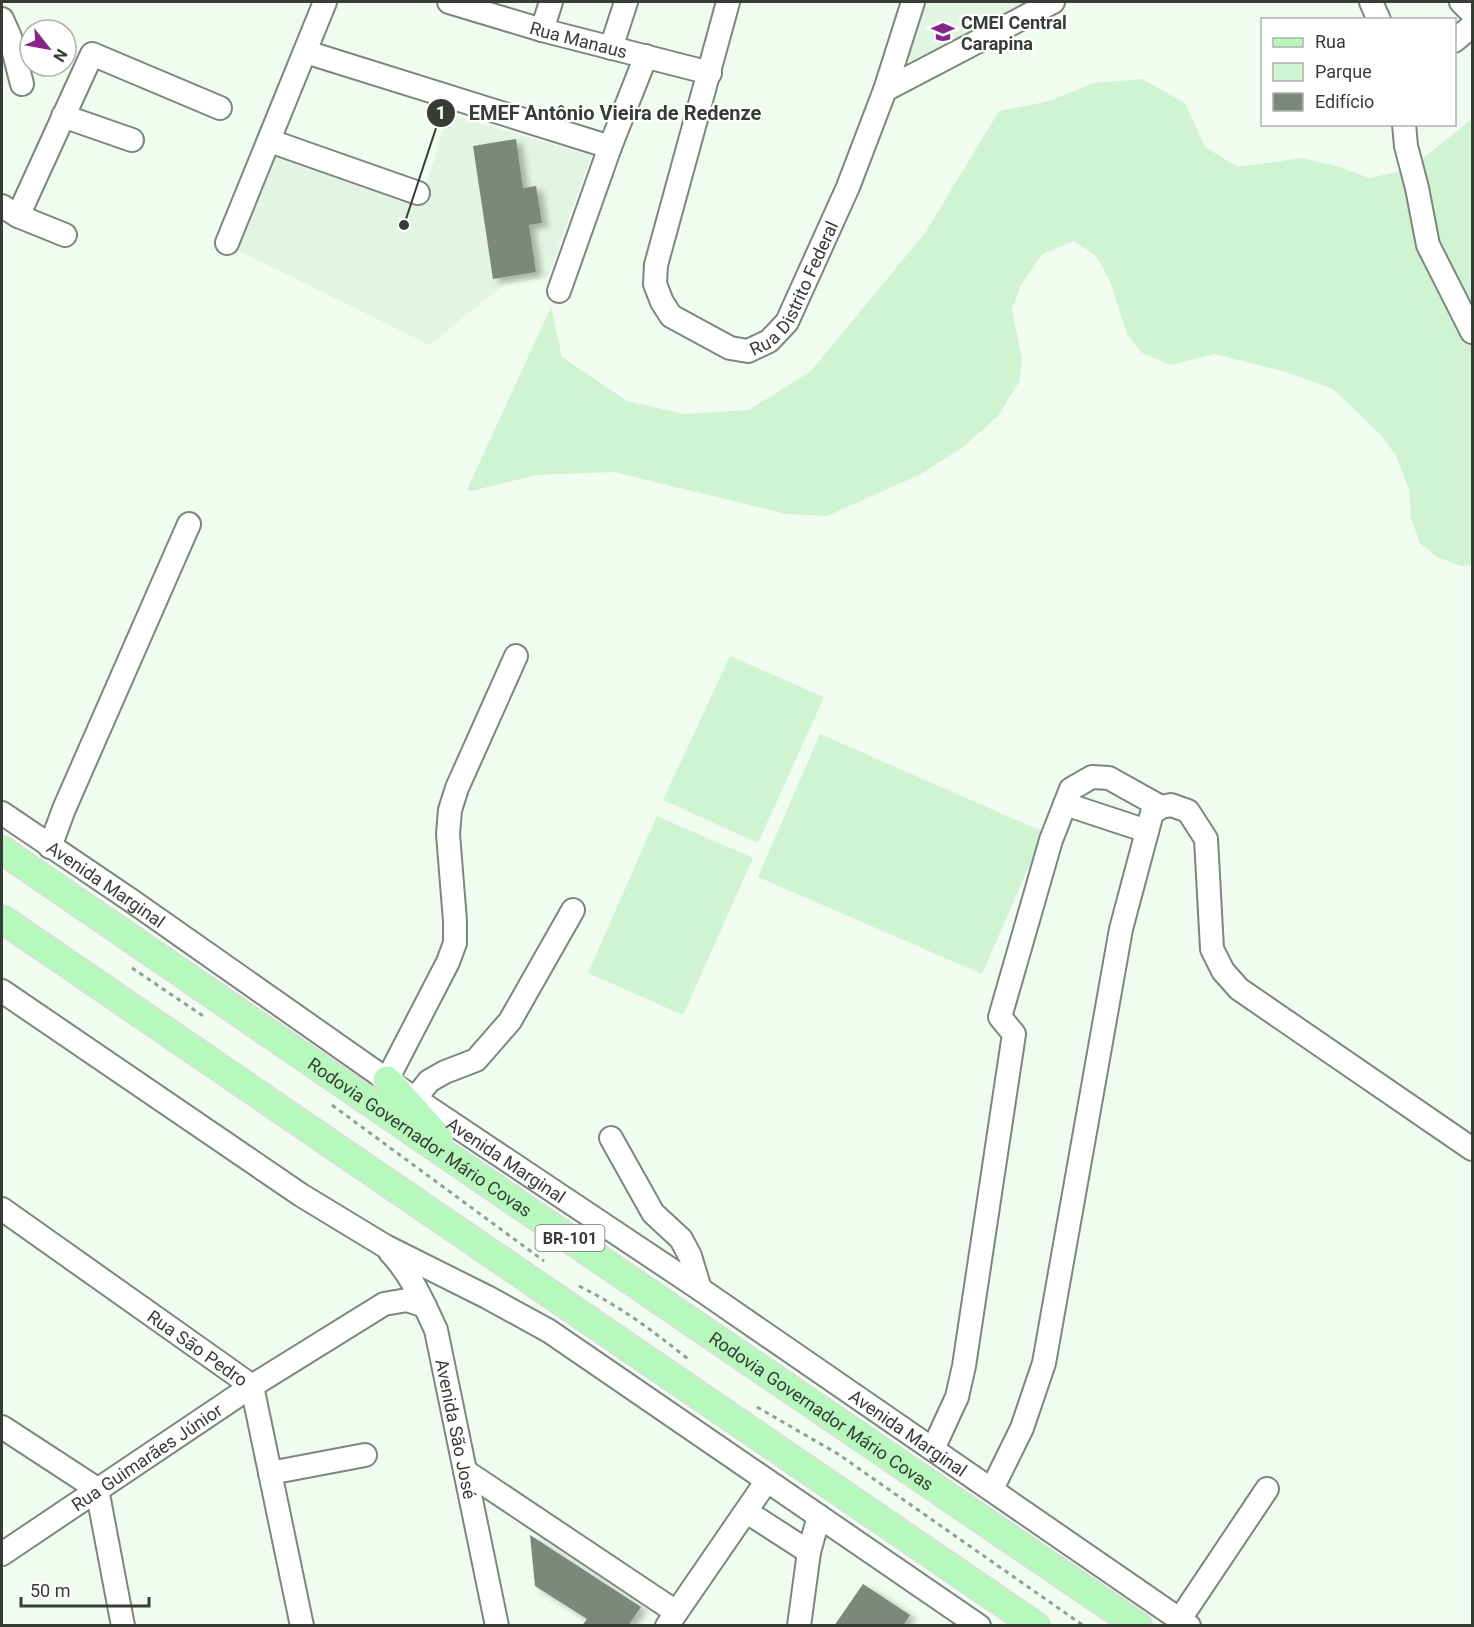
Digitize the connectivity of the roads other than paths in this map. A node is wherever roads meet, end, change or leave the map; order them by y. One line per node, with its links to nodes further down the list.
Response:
1 (325, 2): 18 (street)
2 (449, 2): 10 (street, Rua Manaus)
3 (551, 2): 15 (street)
4 (626, 2): 17 (street)
5 (728, 2): 20 (street, Rua Distrito Federal)
6 (913, 2): 22 (street, Rua Distrito Federal)
7 (1053, 2): 22 (street)
8 (1371, 2): 12 (street)
9 (1461, 2): 11 (street)
10 (480, 6): 15 (street, Rua Manaus)
11 (1473, 13)
12 (1378, 18)
13 (2, 19): 21 (street)
14 (1473, 26): 16 (street)
15 (542, 30): 17 (street, Rua Manaus)
16 (1456, 40)
17 (610, 48): 19 (street, Rua Manaus)
18 (306, 52): 27 (street); 28 (street)
19 (646, 56): 20 (street, Rua Manaus); 28 (street)
20 (710, 73): 22 (street, Rua Distrito Federal)
21 (22, 84)
22 (885, 90)
23 (220, 108): 24 (street)
24 (63, 116): 26 (street); 30 (street)
25 (1404, 126): 34 (street)
26 (132, 140)
27 (270, 141): 29 (street); 32 (street)
28 (610, 147): 33 (street)
29 (418, 193)
30 (10, 211): 31 (street)
31 (65, 235)
32 (227, 243)
33 (559, 291)
34 (1473, 332)
35 (189, 524): 41 (street)
36 (516, 656): 46 (street)
37 (1065, 804): 38 (street); 40 (street); 59 (street)
38 (1161, 807): 40 (street); 49 (street)
39 (2, 813): 41 (street, Avenida Marginal)
40 (1147, 831): 65 (street)
41 (50, 847): 46 (street, Avenida Marginal)
42 (2, 850): 50 (main road, Rodovia Governador Mário Covas / BR-101)
43 (573, 910): 47 (street)
44 (2, 919): 78 (main road)
45 (2, 991): 52 (street)
46 (387, 1080): 47 (street, Avenida Marginal); 50 (main road)
47 (415, 1099): 54 (street, Avenida Marginal)
48 (610, 1138): 54 (street)
49 (1473, 1149)
50 (467, 1169): 79 (main road, Rodovia Governador Mário Covas / BR-101)
51 (2, 1209): 57 (street, Rua São Pedro)
52 (385, 1246): 53 (street, Avenida São José); 63 (street)
53 (403, 1266): 55 (street, Rua Guimarães Júnior); 56 (street, Avenida São José)
54 (700, 1288): 59 (street, Avenida Marginal)
55 (384, 1304): 56 (street, Rua Guimarães Júnior); 57 (street, Rua Guimarães Júnior)
56 (425, 1306): 61 (street, Avenida São José)
57 (252, 1386): 62 (street, Rua São Pedro); 64 (street, Rua Guimarães Júnior)
58 (2, 1427): 64 (street)
59 (933, 1449): 65 (street, Avenida Marginal)
60 (364, 1455): 62 (street)
61 (465, 1471): 71 (street); 75 (street, Avenida São José)
62 (270, 1473): 74 (street, Rua São Pedro)
63 (766, 1482): 67 (street); 68 (street)
64 (97, 1488): 70 (street, Rua Guimarães Júnior); 73 (street)
65 (992, 1489): 72 (street, Avenida Marginal)
66 (1267, 1489): 72 (street)
67 (747, 1512): 69 (street); 71 (street)
68 (819, 1516): 69 (street); 77 (street)
69 (809, 1552): 76 (street)
70 (2, 1554)
71 (671, 1619)
72 (1185, 1622)
73 (123, 1626)
74 (302, 1626)
75 (497, 1626)
76 (799, 1626)
77 (979, 1626)
78 (1036, 1626)
79 (1138, 1626)

